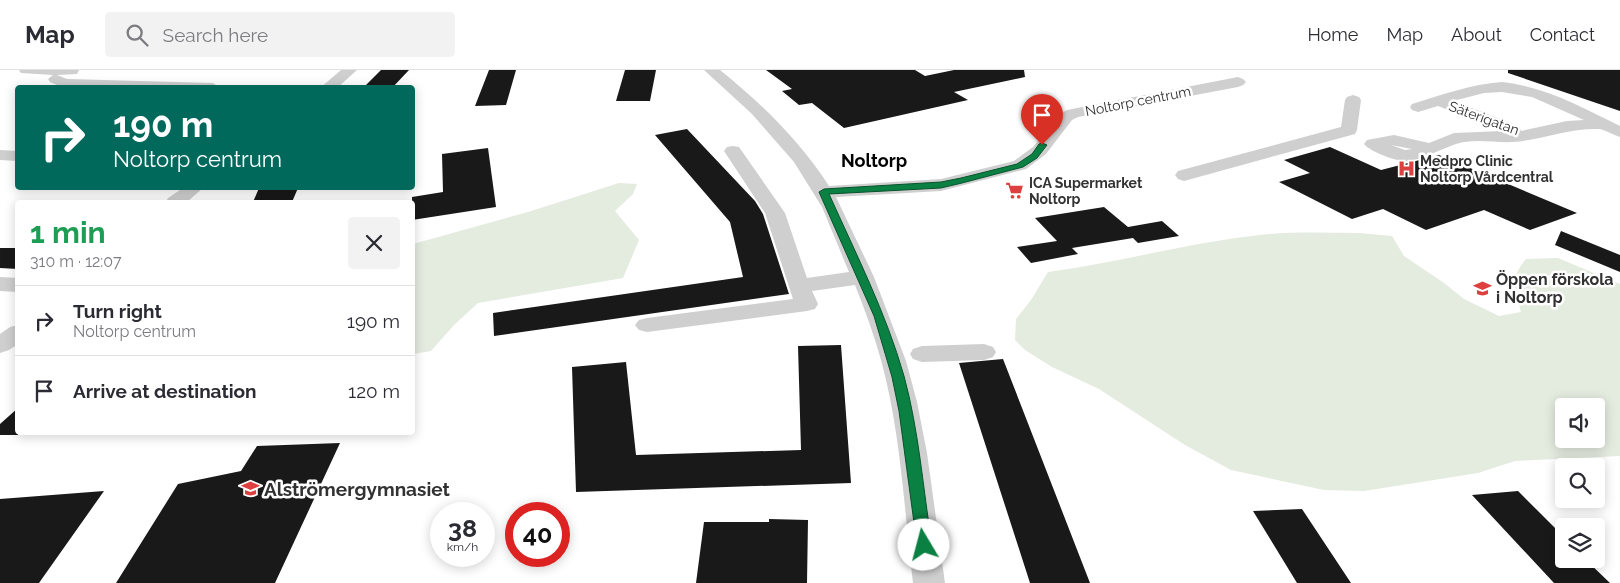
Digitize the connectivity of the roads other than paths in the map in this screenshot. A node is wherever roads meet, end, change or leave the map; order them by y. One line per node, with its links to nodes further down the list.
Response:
1 (26, 70): 2 (street)
2 (85, 70)
3 (350, 70): 8 (street)
4 (711, 70): 21 (street)
5 (55, 79): 7 (street)
6 (1238, 82): 21 (street, Noltorp centrum)
7 (124, 85)
8 (331, 85)
9 (1353, 100): 19 (street)
10 (1439, 101): 11 (street, Säterigatan); 12 (street, Säterigatan); 14 (street, Säterigatan)
11 (1418, 107)
12 (1603, 124): 13 (street, Säterigatan); 14 (street, Säterigatan)
13 (1620, 132)
14 (1530, 135): 15 (street, Säterigatan)
15 (1430, 148)
16 (733, 152): 26 (street)
17 (0, 155): 18 (street)
18 (15, 156)
19 (1184, 175)
20 (191, 190): 22 (street)
21 (824, 192): 23 (street)
22 (178, 200)
23 (863, 277): 26 (street); 32 (street)
24 (0, 284): 25 (street)
25 (15, 285)
26 (800, 286): 27 (street)
27 (647, 325)
28 (15, 334): 29 (street)
29 (0, 345)
30 (984, 352): 31 (street)
31 (922, 354)
32 (930, 583)

